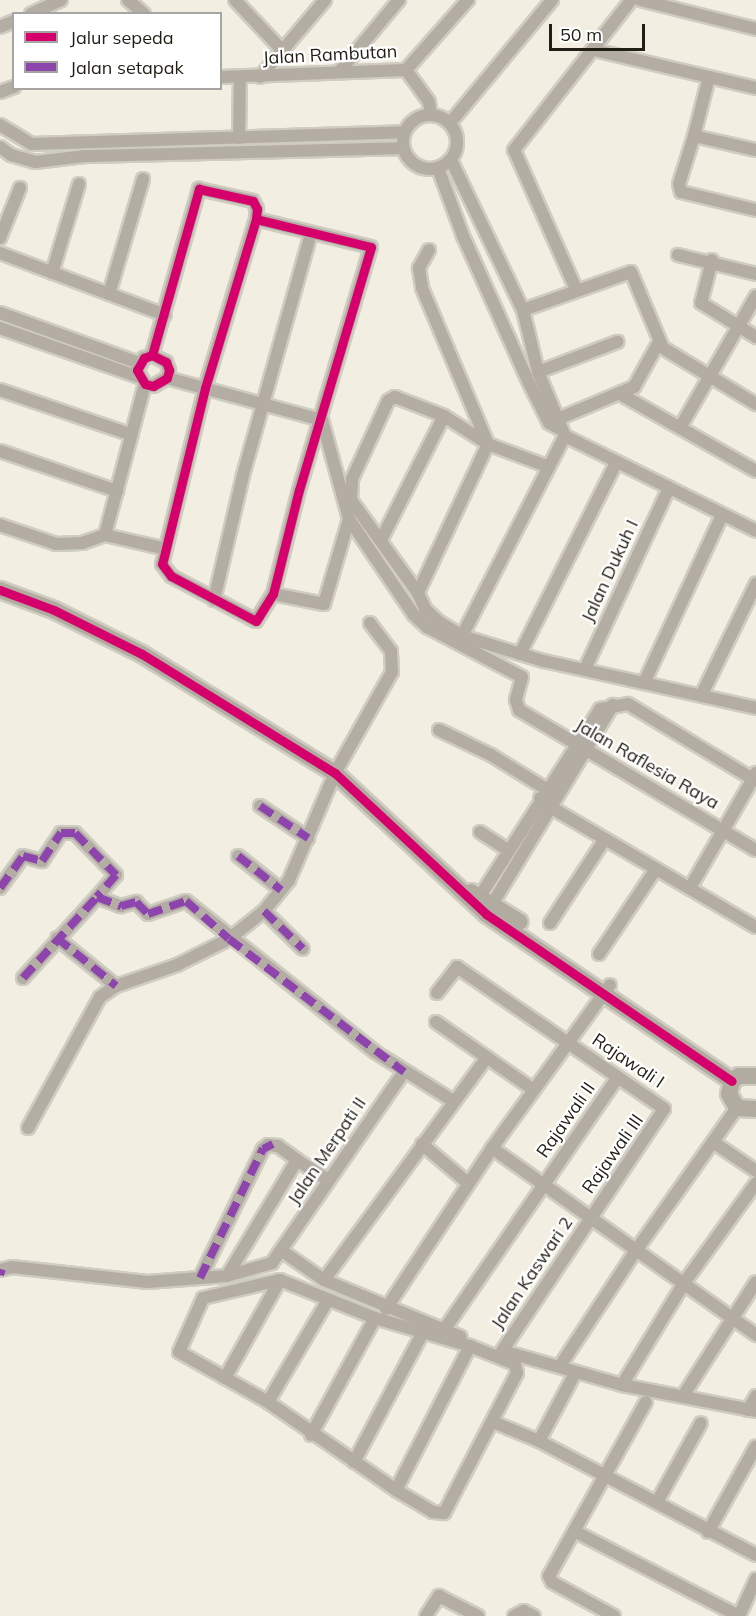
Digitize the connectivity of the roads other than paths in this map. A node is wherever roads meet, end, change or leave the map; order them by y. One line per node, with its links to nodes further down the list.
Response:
1 (61, 0): 10 (street)
2 (128, 0): 11 (street)
3 (235, 0): 13 (street)
4 (325, 0): 13 (street)
5 (399, 0): 16 (street)
6 (468, 0): 15 (street, Jalan Rambutan)
7 (552, 0): 23 (street)
8 (631, 0): 14 (street)
9 (640, 0): 12 (street)
10 (35, 12)
11 (142, 12)
12 (756, 29)
13 (282, 50): 17 (street)
14 (594, 50): 20 (street); 46 (street)
15 (406, 70): 16 (street, Jalan Rambutan); 22 (street)
16 (339, 72): 17 (street, Jalan Rambutan)
17 (260, 76): 19 (street, Jalan Rambutan)
18 (222, 77): 19 (street, Jalan Rambutan)
19 (240, 77): 27 (street)
20 (710, 77): 21 (street); 26 (street)
21 (756, 88)
22 (431, 114): 23 (street); 25 (street)
23 (450, 123): 31 (street)
24 (0, 125): 27 (street)
25 (404, 132): 27 (street); 29 (street)
26 (694, 136): 30 (street); 36 (street)
27 (239, 138)
28 (0, 147): 29 (street)
29 (403, 147): 32 (street)
30 (756, 150)
31 (451, 160): 32 (street); 49 (street)
32 (438, 168): 73 (street)
33 (143, 179): 47 (street)
34 (79, 184): 44 (street)
35 (20, 188): 39 (street)
36 (756, 210)
37 (256, 219): 38 (street); 51 (street); 65 (street)
38 (311, 233): 68 (street); 71 (street)
39 (0, 238)
40 (429, 250): 75 (street)
41 (0, 253): 44 (street)
42 (678, 255): 43 (street)
43 (712, 260): 45 (street); 52 (street)
44 (52, 273): 47 (street)
45 (756, 274)
46 (576, 290): 49 (street); 57 (street)
47 (109, 294): 51 (street)
48 (756, 296): 52 (street)
49 (523, 310): 61 (street)
50 (0, 313): 54 (street)
51 (165, 315): 59 (street)
52 (740, 327): 55 (street); 62 (street)
53 (0, 328): 58 (street)
54 (56, 333): 58 (street); 60 (street)
55 (756, 337)
56 (617, 342): 61 (street)
57 (659, 342): 62 (street); 67 (street)
58 (51, 346): 64 (street)
59 (152, 355): 60 (street); 63 (street)
60 (139, 363): 64 (street)
61 (538, 372): 73 (street)
62 (710, 377): 69 (street); 72 (street)
63 (167, 378): 64 (street); 65 (street)
64 (142, 381): 74 (street)
65 (205, 388): 68 (street); 88 (street)
66 (0, 390): 74 (street)
67 (622, 394): 72 (street); 73 (street)
68 (263, 403): 71 (street); 93 (street)
69 (756, 404)
70 (444, 416): 75 (street); 87 (street); 87 (street)
71 (322, 420): 83 (street); 92 (street)
72 (681, 426): 79 (street)
73 (558, 427): 77 (street); 78 (street)
74 (132, 435): 81 (street)
75 (488, 444): 78 (street); 91 (street)
76 (0, 451): 81 (street)
77 (616, 463): 80 (street); 96 (street)
78 (549, 467): 95 (street)
79 (756, 471)
80 (669, 488): 82 (street); 97 (street, Jalan Dukuh I)
81 (117, 491): 86 (street)
82 (722, 515): 85 (street); 98 (street)
83 (349, 519): 92 (street); 103 (street, Jalan Raflesia Raya)
84 (0, 525): 86 (street)
85 (756, 531)
86 (105, 535): 88 (street)
87 (381, 540): 91 (street)
88 (162, 548): 93 (street)
89 (756, 584): 99 (street)
90 (0, 590): 105 (street)
91 (418, 593): 95 (street)
92 (273, 594): 93 (street)
93 (214, 600)
94 (370, 623): 105 (street)
95 (462, 636): 96 (street)
96 (520, 654): 97 (street)
97 (585, 669): 98 (street)
98 (644, 683): 99 (street)
99 (702, 694): 101 (street)
100 (613, 705): 103 (street); 104 (street); 106 (street)
101 (756, 708)
102 (439, 730): 107 (street)
103 (575, 743): 104 (street, Jalan Raflesia Raya); 107 (street)
104 (588, 751): 109 (street); 110 (street, Jalan Raflesia Raya)
105 (335, 773): 112 (street); 122 (street)
106 (755, 778): 110 (street)
107 (543, 793): 109 (street); 115 (street)
108 (260, 806): 112 (street)
109 (552, 808): 113 (street); 122 (street)
110 (723, 829): 114 (street, Jalan Raflesia Raya); 119 (street)
111 (480, 832): 115 (street)
112 (308, 838): 120 (street)
113 (605, 839): 117 (street); 124 (street)
114 (756, 849)
115 (508, 850): 122 (street)
116 (238, 856): 120 (street)
117 (656, 869): 119 (street); 129 (street)
118 (0, 888): 121 (street)
119 (690, 888): 125 (street)
120 (281, 890): 123 (street)
121 (97, 897): 126 (street); 127 (street)
122 (484, 904): 132 (street)
123 (264, 911): 127 (street); 128 (street)
124 (550, 923)
125 (756, 927)
126 (57, 938): 130 (street); 131 (street)
127 (230, 939): 131 (street); 137 (street)
128 (303, 949)
129 (599, 954)
130 (23, 978)
131 (116, 986): 145 (street)
132 (608, 989): 135 (street); 139 (street)
133 (438, 993): 135 (street, Rajawali I)
134 (436, 1022): 136 (street)
135 (568, 1042): 138 (street, Rajawali I); 140 (street)
136 (487, 1057): 140 (street); 141 (street)
137 (404, 1072): 141 (street); 151 (street, Jalan Merpati II)
138 (618, 1077): 144 (street, Rajawali I); 153 (street, Rajawali II)
139 (742, 1078): 142 (street)
140 (534, 1090): 148 (street)
141 (453, 1101): 147 (street)
142 (737, 1108): 143 (street); 146 (street)
143 (756, 1109)
144 (664, 1112): 155 (street, Rajawali III)
145 (28, 1128)
146 (713, 1142): 150 (street); 156 (street)
147 (422, 1144): 152 (street); 162 (street)
148 (492, 1148): 152 (street); 153 (street)
149 (297, 1160): 151 (street); 159 (street); 160 (street)
150 (756, 1171)
151 (328, 1180): 157 (street, Jalan Merpati II)
152 (468, 1183): 166 (street)
153 (543, 1183): 155 (street); 169 (street, Rajawali II)
154 (756, 1183): 164 (street)
155 (591, 1216): 156 (street); 173 (street, Jalan Kaswari 2)
156 (637, 1249): 164 (street); 174 (street)
157 (282, 1251): 159 (street); 162 (street)
158 (1, 1271): 160 (street)
159 (227, 1276): 160 (street)
160 (200, 1278)
161 (280, 1280): 165 (street); 176 (street); 176 (street)
162 (324, 1280): 166 (street)
163 (756, 1282): 167 (street)
164 (684, 1283): 167 (street); 177 (street)
165 (328, 1300): 168 (street); 180 (street)
166 (386, 1309): 169 (street)
167 (732, 1317): 171 (street); 178 (street)
168 (375, 1318): 170 (street); 185 (street)
169 (444, 1330): 173 (street)
170 (422, 1334): 172 (street); 188 (street)
171 (756, 1335)
172 (470, 1346): 183 (street); 190 (street)
173 (502, 1351): 174 (street)
174 (560, 1366): 177 (street)
175 (573, 1377): 186 (street)
176 (225, 1378): 180 (street)
177 (622, 1385): 178 (street)
178 (683, 1396): 182 (street)
179 (756, 1396): 182 (street)
180 (268, 1402): 185 (street)
181 (646, 1402): 189 (street)
182 (752, 1411)
183 (493, 1422): 186 (street); 190 (street)
184 (701, 1424): 191 (street)
185 (311, 1435): 188 (street)
186 (539, 1441): 189 (street)
187 (756, 1446): 193 (street)
188 (354, 1462): 190 (street)
189 (605, 1476): 191 (street); 192 (street)
190 (396, 1490)
191 (657, 1502): 193 (street)
192 (576, 1532): 195 (street); 200 (street)
193 (708, 1532): 194 (street)
194 (756, 1555)
195 (756, 1579)
196 (426, 1616): 197 (street)
197 (478, 1616)
198 (514, 1616): 199 (street)
199 (534, 1616)
200 (614, 1616)

